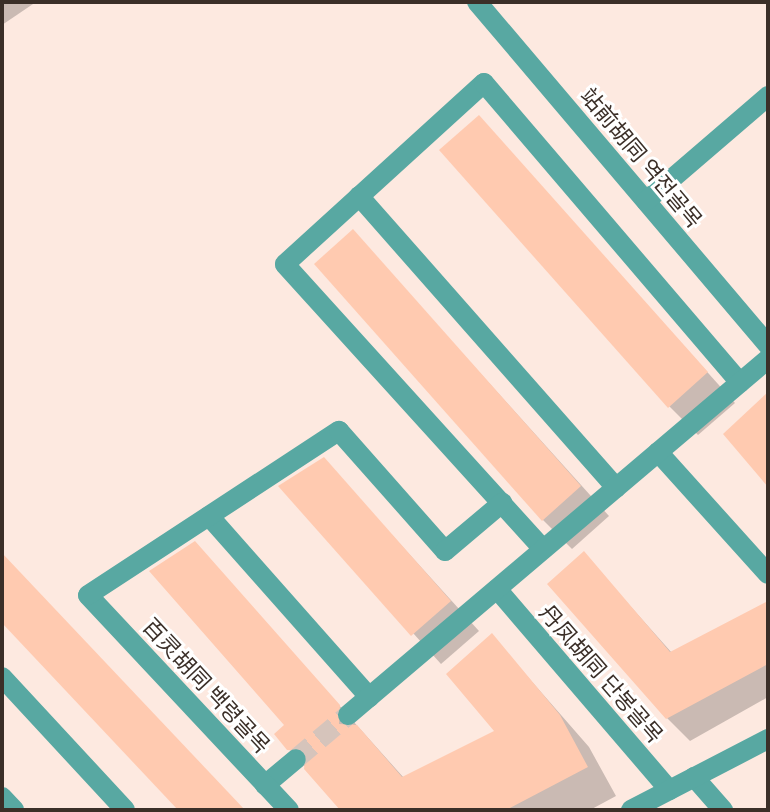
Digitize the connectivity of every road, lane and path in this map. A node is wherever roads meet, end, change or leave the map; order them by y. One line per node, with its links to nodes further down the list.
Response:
1 (477, 2): 4 (street, 站前胡同 역전골목)
2 (768, 96): 4 (street)
3 (359, 196): 7 (street); 9 (street); 10 (street)
4 (646, 201): 5 (street, 站前胡同 역전골목)
5 (768, 345)
6 (768, 359): 7 (street)
7 (740, 383): 8 (street)
8 (658, 452): 9 (street); 13 (street)
9 (616, 488): 12 (street)
10 (502, 503): 11 (street); 12 (street)
11 (209, 516): 16 (street); 21 (street, 百灵胡同 백령골목)
12 (543, 549): 14 (street)
13 (768, 574)
14 (497, 589): 16 (street); 22 (street, 丹凤胡同 단봉골목)
15 (2, 677): 25 (street)
16 (369, 697): 17 (street)
17 (348, 715)
18 (768, 739): 20 (street)
19 (296, 759): 21 (street)
20 (694, 777): 22 (street); 28 (street)
21 (265, 785): 26 (street, 百灵胡同 백령골목)
22 (669, 790): 27 (street)
23 (2, 797): 24 (street)
24 (14, 810)
25 (125, 810)
26 (289, 810)
27 (631, 810)
28 (723, 810)

